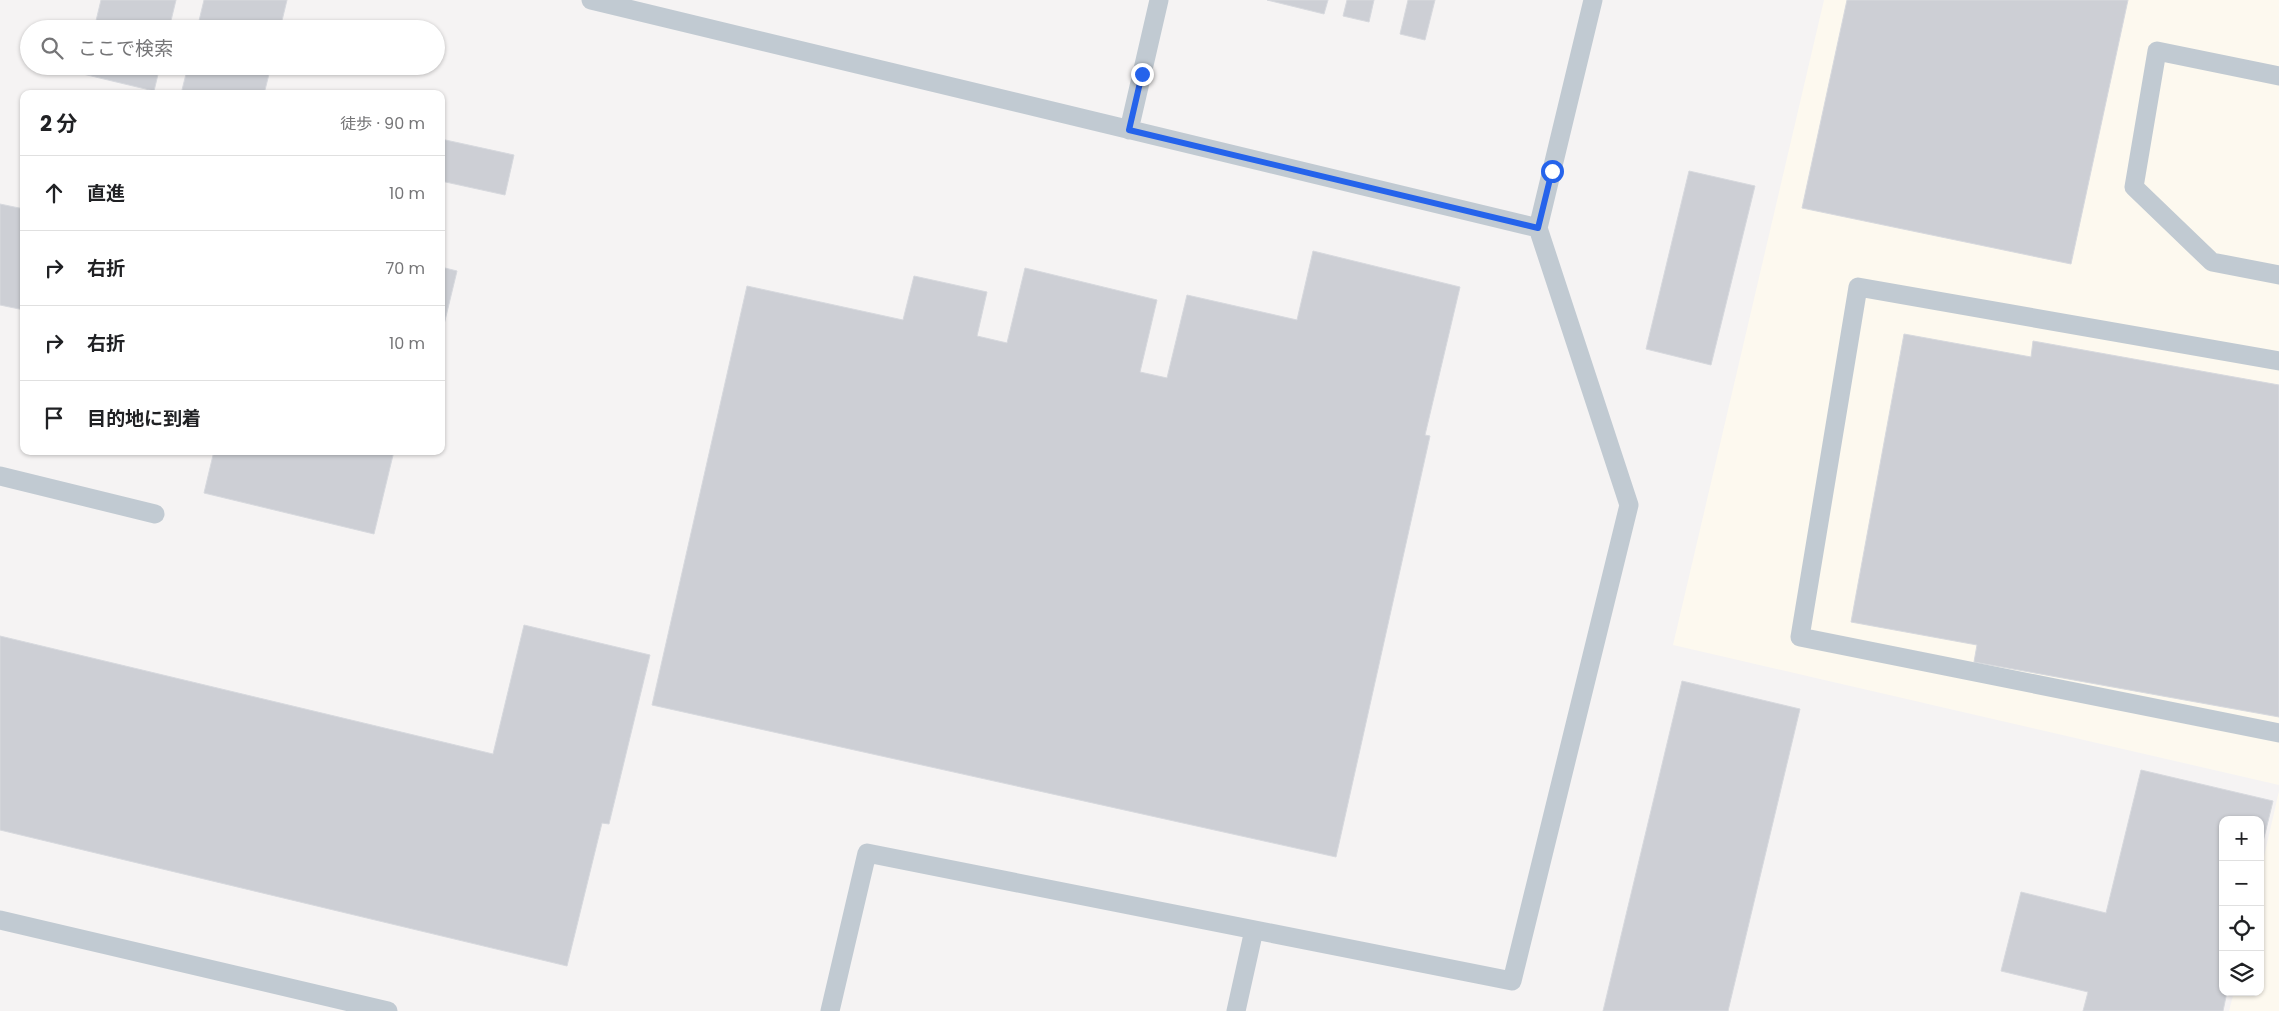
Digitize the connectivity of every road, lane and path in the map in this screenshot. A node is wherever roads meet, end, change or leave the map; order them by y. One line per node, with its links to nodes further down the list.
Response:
1 (591, 0): 5 (lane)
2 (1159, 0): 5 (lane)
3 (1593, 0): 6 (lane)
4 (2279, 76): 7 (lane)
5 (1129, 130): 6 (lane)
6 (1538, 228): 13 (lane)
7 (2279, 275)
8 (2279, 361): 11 (lane)
9 (0, 476): 10 (lane)
10 (155, 514)
11 (2279, 733)
12 (0, 920): 14 (lane)
13 (1254, 930): 15 (lane); 16 (lane)
14 (388, 1011)
15 (830, 1011)
16 (1236, 1011)

